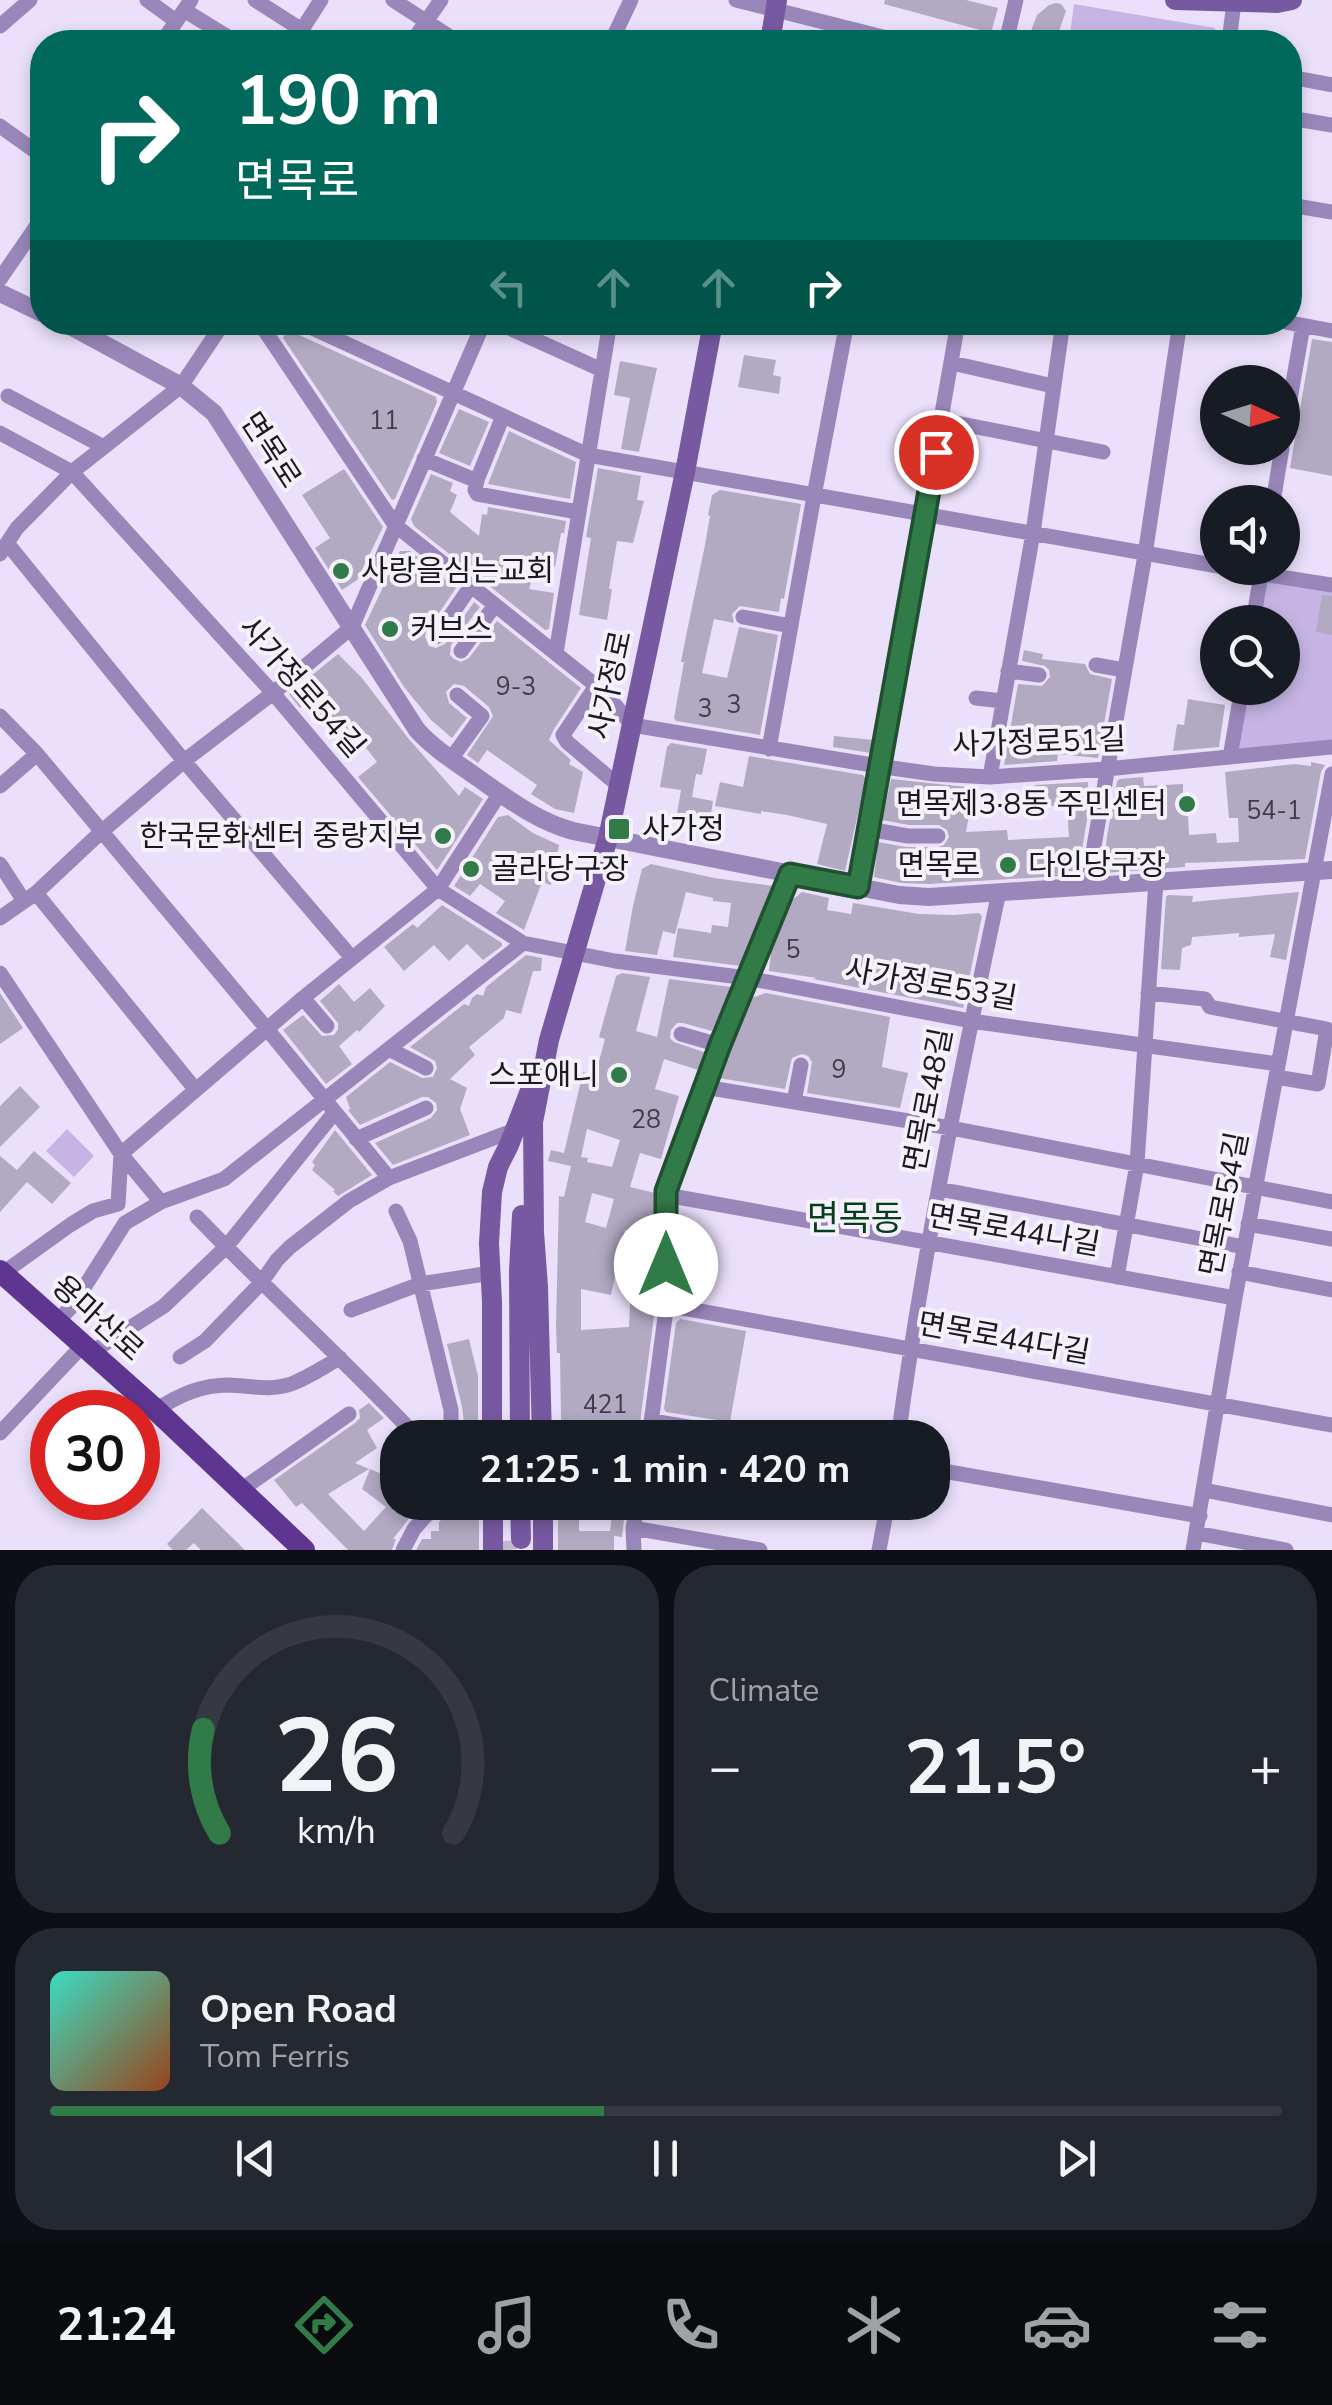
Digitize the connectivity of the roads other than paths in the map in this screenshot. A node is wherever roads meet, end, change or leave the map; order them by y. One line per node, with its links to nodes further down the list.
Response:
1 (30, 0): 16 (street)
2 (146, 0): 14 (street)
3 (255, 0): 18 (street)
4 (321, 0): 19 (street)
5 (394, 0): 15 (street)
6 (440, 0): 15 (street)
7 (631, 0): 22 (street)
8 (736, 0): 13 (street)
9 (1016, 0): 24 (street)
10 (1175, 0): 12 (main road)
11 (1292, 0): 12 (main road)
12 (1234, 2): 25 (street)
13 (776, 6): 23 (street)
14 (184, 10): 17 (street)
15 (426, 22): 20 (street); 21 (street)
16 (0, 26)
17 (216, 30)
18 (291, 30)
19 (302, 30)
20 (420, 30)
21 (439, 30)
22 (617, 30)
23 (861, 30)
24 (1009, 30)
25 (1230, 30)
26 (1302, 80): 27 (street)
27 (1332, 84)
28 (1302, 120): 29 (street)
29 (1332, 125)
30 (0, 126): 31 (street)
31 (30, 147)
32 (1302, 207): 33 (street)
33 (1332, 212)
34 (30, 236): 35 (street)
35 (0, 280)
36 (0, 293): 37 (street)
37 (30, 307)
38 (1303, 326): 39 (street); 40 (street)
39 (1332, 331)
40 (1302, 332)
41 (87, 335): 59 (street, 면목로)
42 (215, 335): 59 (street)
43 (268, 335): 77 (street)
44 (328, 335): 55 (street)
45 (338, 335): 55 (street)
46 (478, 335): 61 (street)
47 (525, 335): 58 (street)
48 (608, 335): 58 (street)
49 (710, 335): 72 (main road, 사가정로)
50 (845, 335): 74 (street)
51 (956, 335): 56 (street)
52 (1061, 335): 60 (street)
53 (1178, 335): 80 (street)
54 (1301, 335): 57 (street)
55 (336, 339): 61 (street)
56 (952, 363): 60 (street); 64 (street)
57 (1296, 365)
58 (602, 370): 69 (street)
59 (181, 386): 67 (street); 88 (street, 면목로)
60 (1054, 386): 66 (street)
61 (452, 393): 63 (street); 70 (street)
62 (8, 396): 67 (street)
63 (503, 416): 69 (street); 73 (street)
64 (942, 420): 66 (street); 76 (street)
65 (0, 432): 71 (street, 사가정로54길)
66 (1045, 441): 68 (street); 78 (street)
67 (104, 446): 71 (street)
68 (1103, 452)
69 (588, 455): 72 (street); 75 (street)
70 (424, 459): 73 (street); 77 (street)
71 (72, 472): 79 (street); 97 (street, 사가정로54길)
72 (685, 472): 74 (street); 103 (main road, 사가정로)
73 (476, 481): 75 (street)
74 (814, 496): 76 (street); 87 (street)
75 (578, 512): 91 (street)
76 (925, 516): 78 (street); 110 (street)
77 (395, 525): 84 (street); 88 (street)
78 (1033, 533): 80 (street); 94 (street)
79 (4, 549): 109 (street)
80 (1145, 555): 81 (street); 93 (street)
81 (1200, 564)
82 (1300, 578): 83 (street)
83 (1332, 585)
84 (471, 586): 85 (street); 89 (street)
85 (495, 605): 90 (street); 91 (street)
86 (742, 617): 87 (street)
87 (791, 626): 105 (street)
88 (352, 627): 97 (street); 108 (street, 면목로)
89 (436, 637)
90 (461, 651)
91 (556, 653): 96 (street)
92 (1096, 666): 93 (street)
93 (1124, 670): 111 (street)
94 (1008, 671): 95 (street); 100 (street)
95 (1039, 675)
96 (596, 686): 103 (street); 115 (street)
97 (273, 693): 109 (street); 127 (street, 사가정로54길)
98 (457, 695): 108 (street)
99 (976, 698): 100 (street)
100 (1003, 701): 113 (street)
101 (1239, 705): 107 (street)
102 (0, 716): 106 (street)
103 (632, 726): 105 (street, 사가정로51길); 115 (main road, 사가정로)
104 (1332, 746): 107 (street, 사가정로51길)
105 (769, 749): 110 (street, 사가정로51길)
106 (37, 754): 114 (street); 118 (street)
107 (1230, 757): 111 (street, 사가정로51길)
108 (451, 759): 116 (street, 면목로)
109 (184, 761): 118 (street); 133 (street)
110 (878, 766): 113 (street, 사가정로51길); 117 (street)
111 (1106, 770): 113 (street, 사가정로51길); 125 (street)
112 (1332, 774): 122 (street, 면목로54길)
113 (990, 777)
114 (0, 786)
115 (619, 786): 120 (main road, 사가정로)
116 (500, 793): 120 (street, 면목로); 127 (street)
117 (868, 830): 119 (street); 126 (street)
118 (100, 833): 129 (street); 141 (street)
119 (938, 836)
120 (608, 838): 123 (street, 면목로); 132 (main road, 사가정로)
121 (0, 864): 129 (street)
122 (1323, 870): 124 (street, 면목로); 138 (street, 면목로54길)
123 (790, 874): 126 (street, 면목로); 135 (street)
124 (1156, 880): 125 (street, 면목로); 136 (street)
125 (1086, 886): 128 (street, 면목로)
126 (858, 887): 128 (street, 면목로)
127 (438, 889): 131 (street, 사가정로54길); 133 (street)
128 (998, 892): 139 (street, 면목로48길)
129 (30, 897): 130 (street); 151 (street)
130 (0, 918)
131 (524, 942): 132 (street, 사가정로54길); 145 (street)
132 (575, 954): 135 (street, 사가정로53길); 146 (main road, 사가정로)
133 (352, 958): 137 (street)
134 (0, 973): 159 (street)
135 (747, 978): 139 (street, 사가정로53길); 143 (street)
136 (1148, 992): 138 (street); 144 (street)
137 (304, 998): 140 (street); 141 (street)
138 (1286, 1020): 149 (street, 면목로54길); 149 (street, 사가정로53길)
139 (971, 1021): 144 (street, 사가정로53길); 156 (street, 면목로48길)
140 (327, 1026)
141 (267, 1028): 151 (street); 153 (street)
142 (680, 1034): 143 (street)
143 (720, 1045): 150 (street)
144 (1144, 1046): 149 (street, 사가정로53길); 160 (street)
145 (389, 1049): 148 (street); 153 (street)
146 (546, 1054): 155 (main road); 157 (main road)
147 (801, 1064): 152 (street)
148 (426, 1068)
149 (1277, 1071): 162 (street, 면목로54길)
150 (704, 1086): 152 (street); 164 (street)
151 (195, 1089): 159 (street)
152 (794, 1102): 156 (street)
153 (329, 1107): 158 (street); 165 (street); 174 (street)
154 (426, 1108): 158 (street)
155 (533, 1122): 199 (main road); 200 (main road)
156 (951, 1128): 160 (street); 163 (street, 면목로48길)
157 (511, 1138): 161 (street); 177 (main road); 198 (main road)
158 (356, 1139): 161 (street)
159 (121, 1154): 165 (street); 175 (street)
160 (1136, 1164): 162 (street); 169 (street)
161 (389, 1178): 179 (street)
162 (1255, 1187): 166 (street); 170 (street, 면목로54길)
163 (939, 1189): 169 (street); 172 (street, 면목로48길)
164 (666, 1194): 172 (street, 면목로44나길); 183 (street)
165 (161, 1202): 185 (street)
166 (1332, 1202)
167 (396, 1211): 180 (street)
168 (198, 1217): 174 (street)
169 (1126, 1224): 173 (street); 178 (street)
170 (1248, 1224): 171 (street); 173 (street, 면목로54길)
171 (1332, 1239)
172 (929, 1242): 178 (street, 면목로44나길); 187 (street, 면목로48길)
173 (1244, 1246): 176 (street, 면목로54길)
174 (226, 1247): 179 (street); 186 (street)
175 (1, 1272): 185 (main road, 용마산로)
176 (1239, 1272): 181 (street); 182 (street, 면목로54길)
177 (491, 1274): 180 (street); 197 (main road)
178 (1117, 1276): 182 (street, 면목로44나길)
179 (260, 1283): 188 (street); 189 (street)
180 (420, 1284): 184 (street); 196 (street)
181 (1332, 1290)
182 (1234, 1298): 191 (street, 면목로54길)
183 (666, 1305): 187 (street, 면목로44다길); 201 (street)
184 (351, 1310)
185 (58, 1321): 186 (main road, 용마산로)
186 (88, 1348): 190 (main road, 용마산로); 204 (street)
187 (910, 1349): 191 (street, 면목로44다길); 202 (street, 면목로48길)
188 (180, 1357)
189 (340, 1358): 192 (street); 195 (street)
190 (134, 1390)
191 (1217, 1404): 203 (street, 면목로44다길); 207 (street, 면목로54길)
192 (160, 1408)
193 (160, 1414): 206 (main road, 용마산로)
194 (349, 1414): 206 (street)
195 (400, 1420)
196 (451, 1420)
197 (492, 1420)
198 (504, 1420)
199 (520, 1420)
200 (542, 1420)
201 (651, 1420)
202 (900, 1420)
203 (1332, 1425)
204 (0, 1433)
205 (950, 1472): 209 (street)
206 (241, 1490): 219 (main road, 용마산로)
207 (1204, 1490): 208 (street); 209 (street, 면목로54길)
208 (1332, 1514)
209 (1200, 1516): 217 (street, 면목로54길)
210 (423, 1520): 220 (street)
211 (498, 1520): 218 (main road)
212 (514, 1520): 218 (main road)
213 (543, 1520): 221 (main road)
214 (635, 1520): 216 (street)
215 (885, 1520): 224 (street)
216 (633, 1528): 222 (street); 223 (street)
217 (1194, 1542): 225 (street)
218 (507, 1544)
219 (302, 1550)
220 (403, 1550)
221 (543, 1550)
222 (634, 1550)
223 (760, 1550)
224 (879, 1550)
225 (1286, 1550)

